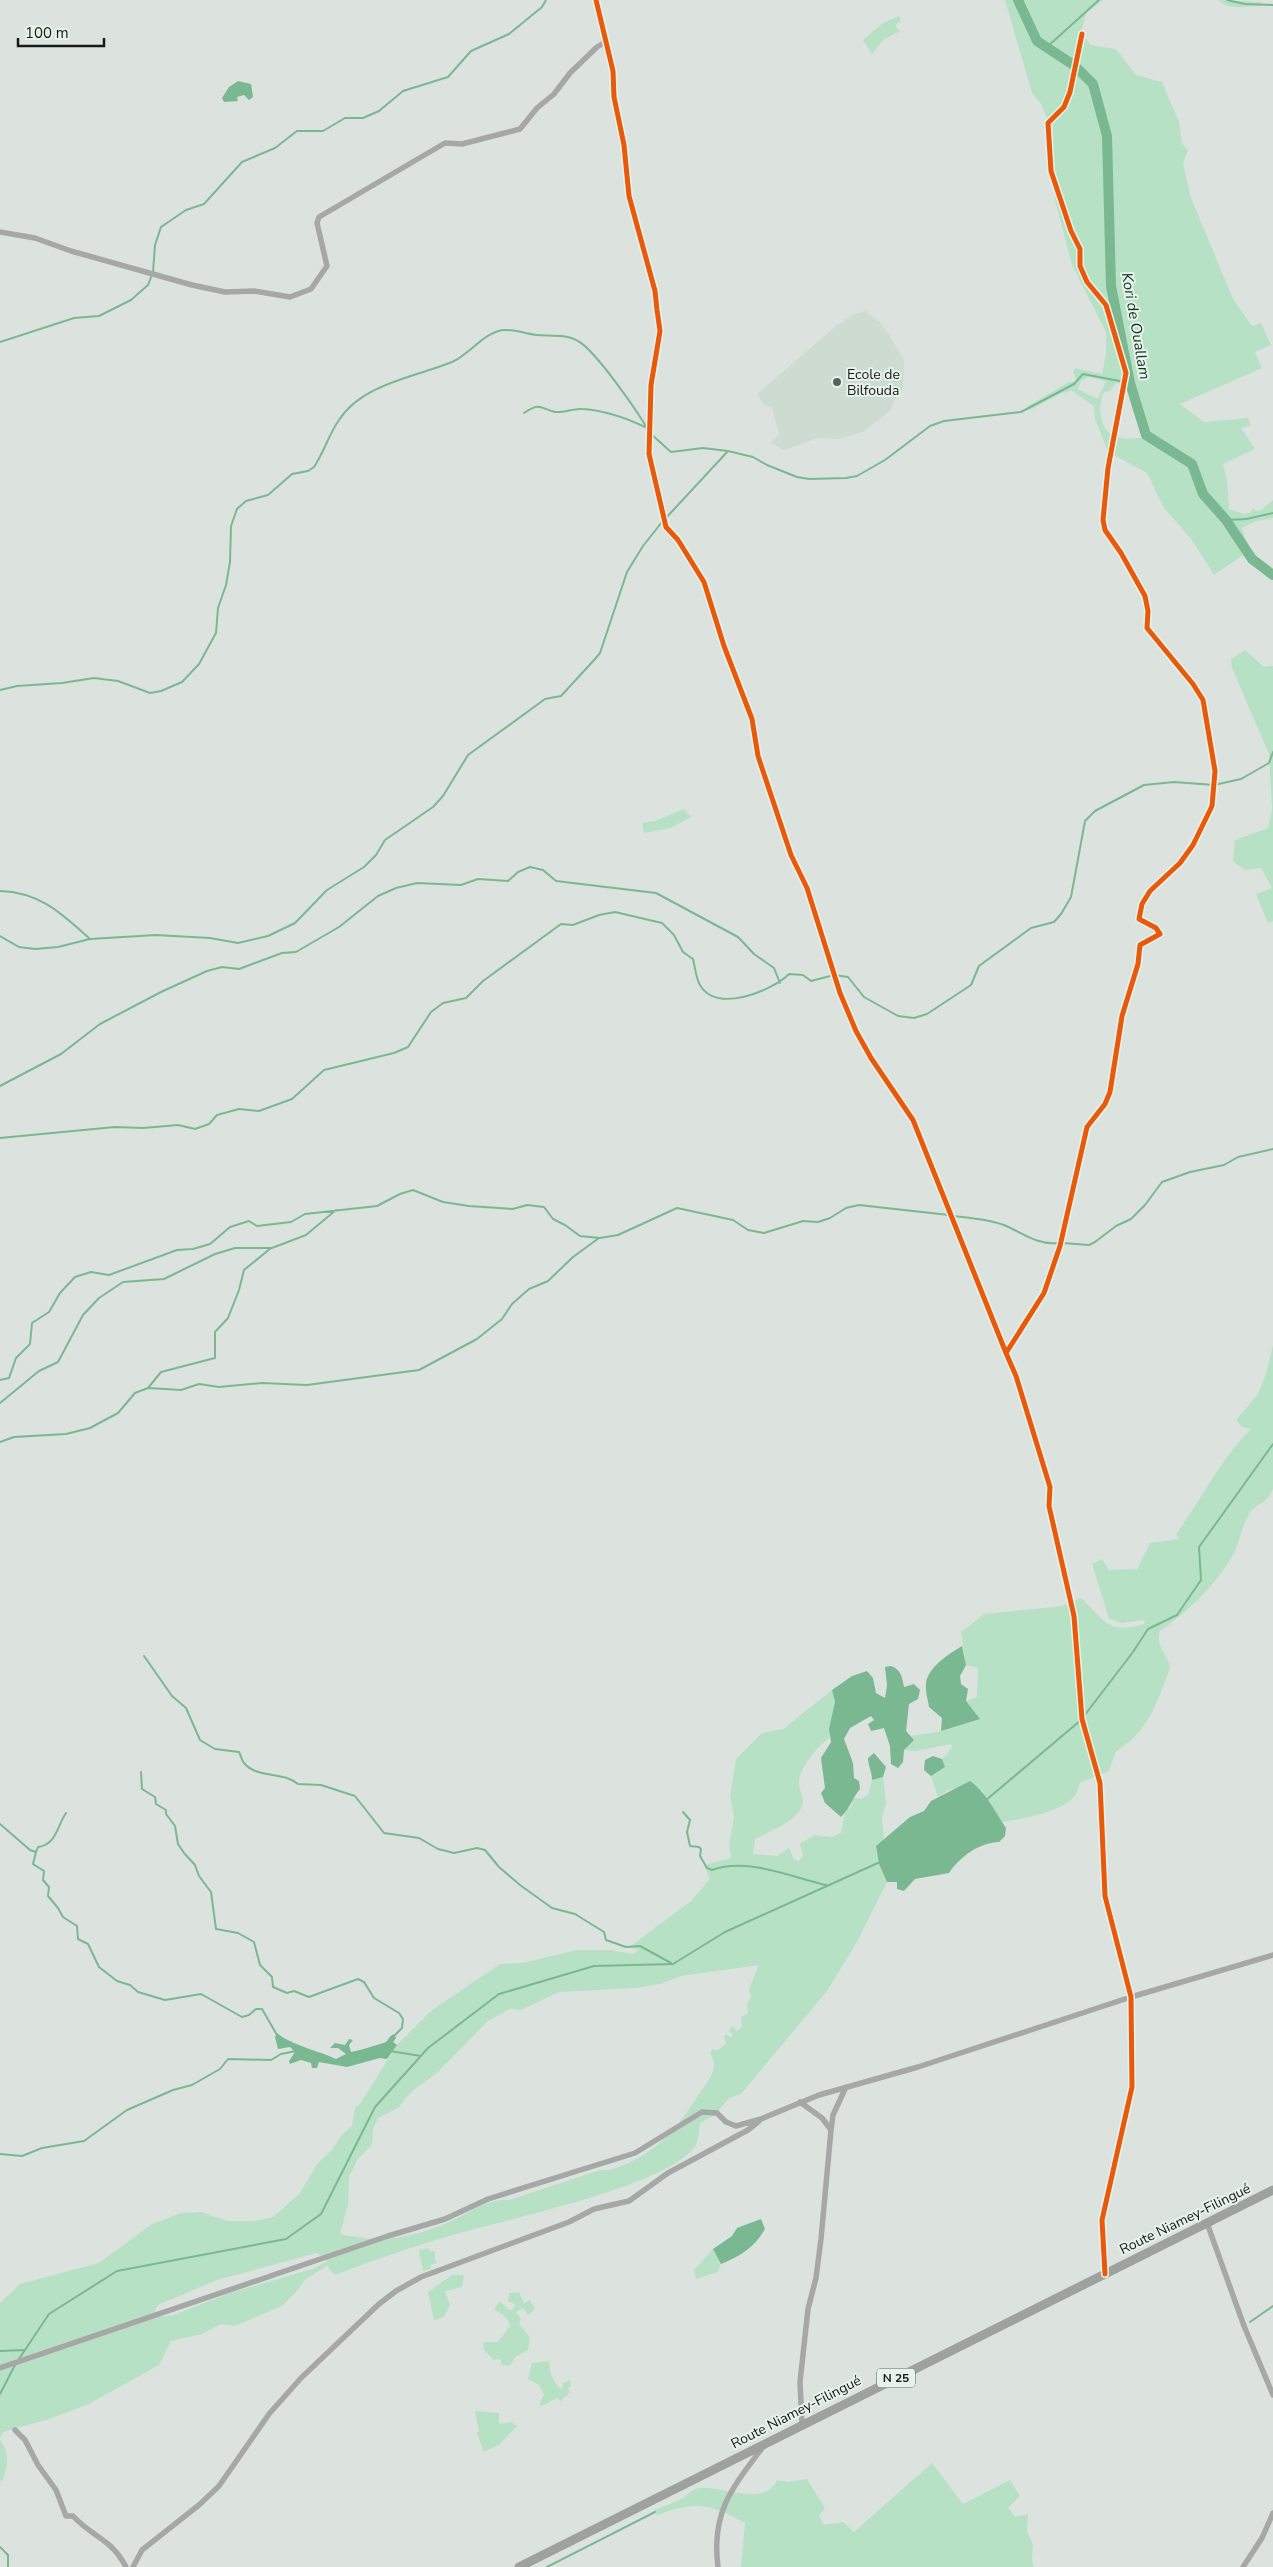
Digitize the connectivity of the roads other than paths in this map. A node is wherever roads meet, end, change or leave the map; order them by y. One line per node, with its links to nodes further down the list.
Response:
1 (596, 0): 3 (street)
2 (1082, 34): 5 (street)
3 (607, 41): 4 (street); 5 (street)
4 (0, 232)
5 (1006, 1353): 7 (street)
6 (1273, 1955): 7 (street)
7 (1130, 1997): 8 (street); 14 (street)
8 (846, 2087): 9 (street); 11 (street)
9 (800, 2102): 10 (street); 11 (street)
10 (761, 2119): 15 (street); 22 (street)
11 (831, 2130): 17 (street)
12 (1273, 2190): 13 (main road, Route Niamey-Filingué / N 25)
13 (1207, 2223): 14 (main road, Route Niamey-Filingué / N 25); 16 (street)
14 (1105, 2274): 17 (main road, Route Niamey-Filingué / N 25)
15 (0, 2368)
16 (1273, 2395)
17 (802, 2424): 19 (main road, Route Niamey-Filingué / N 25)
18 (15, 2430): 21 (street)
19 (767, 2442): 23 (main road, Route Niamey-Filingué / N 25); 24 (street)
20 (1273, 2513): 25 (street)
21 (126, 2567)
22 (133, 2567)
23 (519, 2567)
24 (718, 2567)
25 (1243, 2567)

